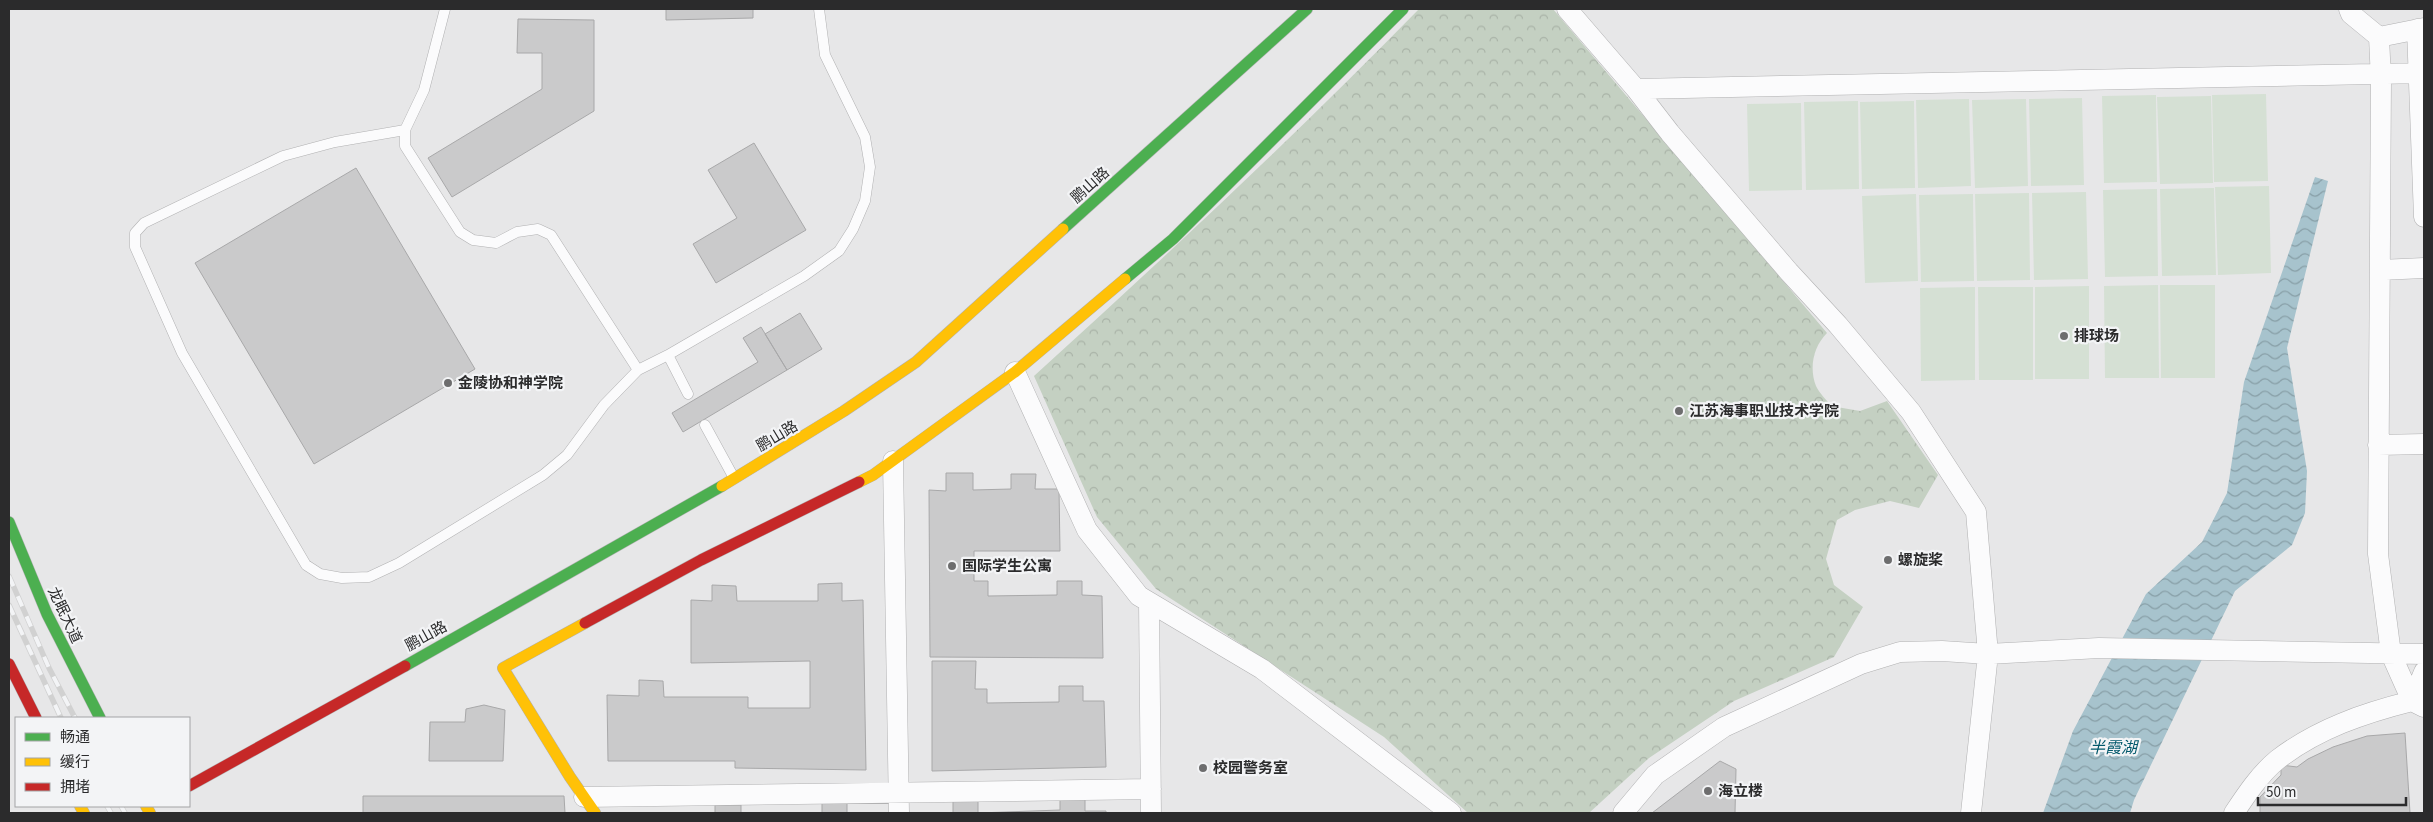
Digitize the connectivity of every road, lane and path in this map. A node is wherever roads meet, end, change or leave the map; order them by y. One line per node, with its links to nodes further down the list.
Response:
1 (445, 9): 12 (lane)
2 (819, 9): 16 (lane)
3 (1307, 9): 24 (street, 鹏山路)
4 (1403, 9): 18 (street)
5 (1567, 9): 11 (street)
6 (2349, 9): 8 (street)
7 (2421, 28): 8 (street); 10 (street)
8 (2379, 37): 9 (street)
9 (2381, 73): 10 (street); 11 (street); 15 (street)
10 (2421, 73): 13 (street)
11 (1636, 89): 27 (street)
12 (405, 130): 17 (lane); 17 (lane)
13 (2424, 217)
14 (2424, 268): 15 (street)
15 (2380, 270): 22 (street)
16 (668, 355): 17 (lane); 19 (lane)
17 (638, 370)
18 (1014, 372): 23 (street); 26 (street)
19 (688, 394)
20 (705, 425): 24 (lane)
21 (2424, 444): 22 (street)
22 (2378, 445): 28 (street)
23 (892, 460): 37 (street); 38 (street)
24 (734, 479): 35 (street, 鹏山路)
25 (9, 522): 34 (street, 龙眠大道)
26 (1149, 602): 36 (street); 41 (street)
27 (1988, 654): 28 (street); 42 (street); 43 (street)
28 (2391, 654): 29 (street); 32 (street)
29 (2424, 654)
30 (9, 664): 33 (street)
31 (2424, 672): 32 (street)
32 (2418, 704): 44 (street)
33 (36, 717)
34 (99, 717)
35 (190, 785)
36 (1151, 790): 37 (street); 40 (street)
37 (898, 793): 38 (street); 39 (street)
38 (589, 805)
39 (899, 813)
40 (1151, 813)
41 (1451, 813)
42 (1623, 813)
43 (1971, 813)
44 (2234, 813)

